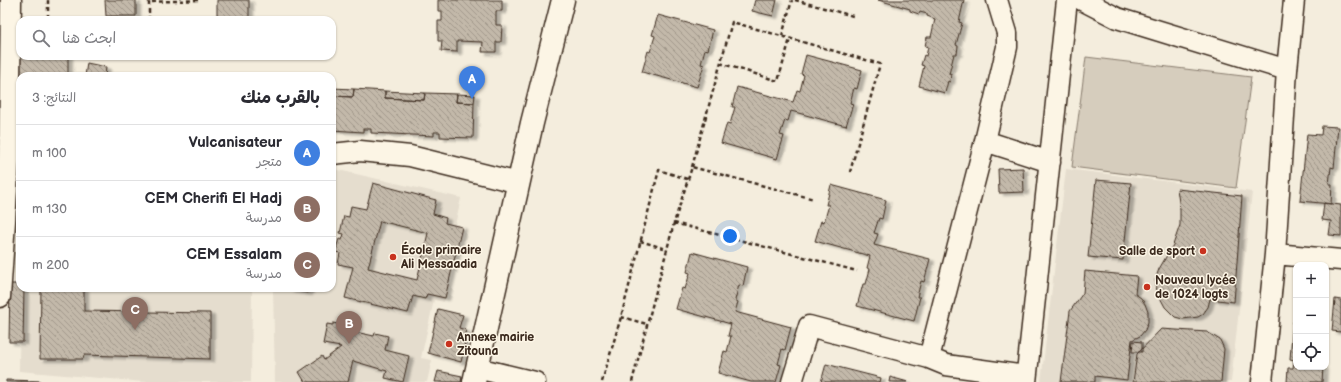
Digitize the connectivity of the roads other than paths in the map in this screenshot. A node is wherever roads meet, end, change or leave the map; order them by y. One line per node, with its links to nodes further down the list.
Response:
1 (11, 0): 10 (street)
2 (562, 0): 12 (street)
3 (997, 0): 8 (street)
4 (1067, 0): 11 (street)
5 (1082, 0): 7 (street)
6 (1294, 0): 7 (street)
7 (1287, 70): 13 (street)
8 (985, 141): 11 (street); 16 (street)
9 (336, 154): 12 (street)
10 (14, 161): 15 (street)
11 (1050, 162): 18 (street)
12 (519, 183): 17 (street)
13 (1275, 254): 14 (street); 21 (street)
14 (1341, 260)
15 (0, 297)
16 (929, 358): 18 (street); 20 (street)
17 (476, 375): 19 (street)
18 (1026, 379)
19 (535, 382)
20 (792, 382)
21 (1262, 382)

